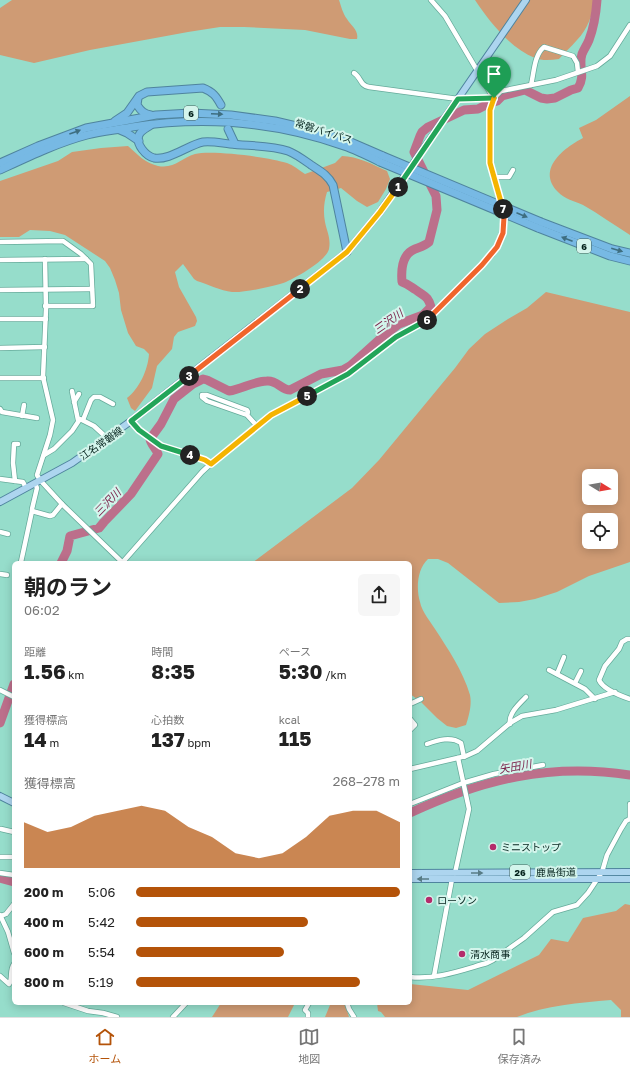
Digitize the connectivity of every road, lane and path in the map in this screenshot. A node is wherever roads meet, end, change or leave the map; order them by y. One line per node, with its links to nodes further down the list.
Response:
1 (431, 0): 4 (street)
2 (526, 0): 4 (main road, 江名常磐線)
3 (630, 25): 5 (street)
4 (478, 70): 9 (street); 10 (main road, 江名常磐線)
5 (578, 72): 7 (street); 7 (street)
6 (354, 73): 10 (street)
7 (531, 85): 9 (street)
8 (139, 96): 11 (highway); 12 (highway); 14 (highway)
9 (494, 97): 10 (street); 22 (street)
10 (458, 99): 25 (main road, 江名常磐線)
11 (221, 105)
12 (156, 115): 14 (highway, 常磐バイパス / 6); 18 (highway, 常磐バイパス / 6, one-way to 18)
13 (154, 124): 14 (highway, 常磐バイパス / 6); 16 (highway); 18 (highway, 常磐バイパス / 6)
14 (114, 126): 16 (highway); 19 (highway, 常磐バイパス / 6, one-way to 14); 20 (highway, 常磐バイパス / 6)
15 (228, 129): 17 (highway)
16 (138, 140): 17 (highway)
17 (235, 144): 25 (highway)
18 (382, 159): 23 (highway, 常磐バイパス / 6, bridge)
19 (0, 163)
20 (0, 170)
21 (513, 170): 22 (street)
22 (493, 177): 52 (street)
23 (539, 225): 26 (highway, 常磐バイパス / 6, one-way to 26); 30 (highway, 常磐バイパス / 6, one-way to 23)
24 (0, 242): 28 (street)
25 (347, 252): 51 (main road, 江名常磐線)
26 (630, 254)
27 (45, 259): 28 (street); 29 (street); 31 (street)
28 (86, 259): 32 (street)
29 (0, 260)
30 (630, 261)
31 (45, 289): 32 (street); 33 (street); 34 (street)
32 (92, 289): 34 (street)
33 (0, 290)
34 (45, 306): 36 (street)
35 (0, 319): 36 (street)
36 (46, 319): 37 (street)
37 (45, 347): 38 (street); 40 (street)
38 (0, 348)
39 (0, 378): 40 (street)
40 (44, 378): 55 (street)
41 (72, 391): 43 (street)
42 (79, 394): 43 (street)
43 (74, 402): 50 (street)
44 (113, 404): 50 (street)
45 (24, 405): 48 (street)
46 (0, 409): 48 (street)
47 (246, 415): 47 (street); 52 (street)
48 (22, 416): 49 (street)
49 (37, 418)
50 (81, 420): 53 (street); 55 (street)
51 (131, 421): 53 (main road, 江名常磐線); 56 (street)
52 (257, 426): 56 (street)
53 (107, 438): 59 (main road, 江名常磐線)
54 (18, 444): 58 (street)
55 (44, 455): 59 (street)
56 (211, 464): 68 (street)
57 (0, 479): 58 (street)
58 (15, 481): 60 (street)
59 (38, 482): 60 (main road, 江名常磐線); 62 (street); 63 (street)
60 (26, 488): 61 (main road, 江名常磐線)
61 (0, 502)
62 (62, 504): 63 (street); 67 (street)
63 (32, 511): 66 (street)
64 (0, 532): 65 (street)
65 (8, 534)
66 (21, 561)
67 (120, 561)
68 (124, 561)
69 (0, 574): 70 (street)
70 (7, 575)
71 (630, 640): 78 (street)
72 (564, 657): 75 (street)
73 (549, 670): 75 (street)
74 (581, 670): 76 (street)
75 (557, 674): 76 (street)
76 (575, 683): 82 (street)
77 (0, 690): 79 (street)
78 (615, 692): 82 (street); 83 (street)
79 (12, 696)
80 (526, 697): 85 (street)
81 (421, 699): 84 (street)
82 (595, 699): 85 (street)
83 (630, 699)
84 (412, 703)
85 (510, 724): 87 (street)
86 (427, 744): 87 (street)
87 (464, 757): 88 (street)
88 (458, 758): 90 (street); 91 (street)
89 (543, 765): 91 (street)
90 (412, 769)
91 (463, 783): 95 (street); 108 (street)
92 (0, 796): 94 (main road)
93 (0, 801): 97 (main road)
94 (12, 802)
95 (412, 803)
96 (630, 804): 98 (street)
97 (12, 807)
98 (630, 819): 105 (street)
99 (1, 830): 100 (street)
100 (12, 832)
101 (0, 856): 102 (street)
102 (12, 857)
103 (0, 872): 107 (street)
104 (412, 872): 108 (main road, 鹿島街道 / 26)
105 (602, 872): 106 (main road, 鹿島街道 / 26); 108 (main road, 鹿島街道 / 26, one-way to 105); 109 (street)
106 (630, 872)
107 (12, 875)
108 (454, 876): 109 (main road, 26); 110 (main road, 26, one-way to 110); 117 (street)
109 (598, 878): 111 (main road, 26); 117 (street)
110 (412, 879)
111 (630, 879)
112 (12, 906): 113 (street)
113 (0, 916): 114 (street)
114 (12, 946)
115 (12, 967): 116 (street)
116 (0, 976)
117 (434, 976): 118 (street)
118 (412, 977)
119 (70, 1005): 123 (street)
120 (184, 1005): 124 (street)
121 (307, 1005): 125 (street)
122 (348, 1005): 126 (street)
123 (116, 1017)
124 (173, 1017)
125 (308, 1017)
126 (354, 1017)

